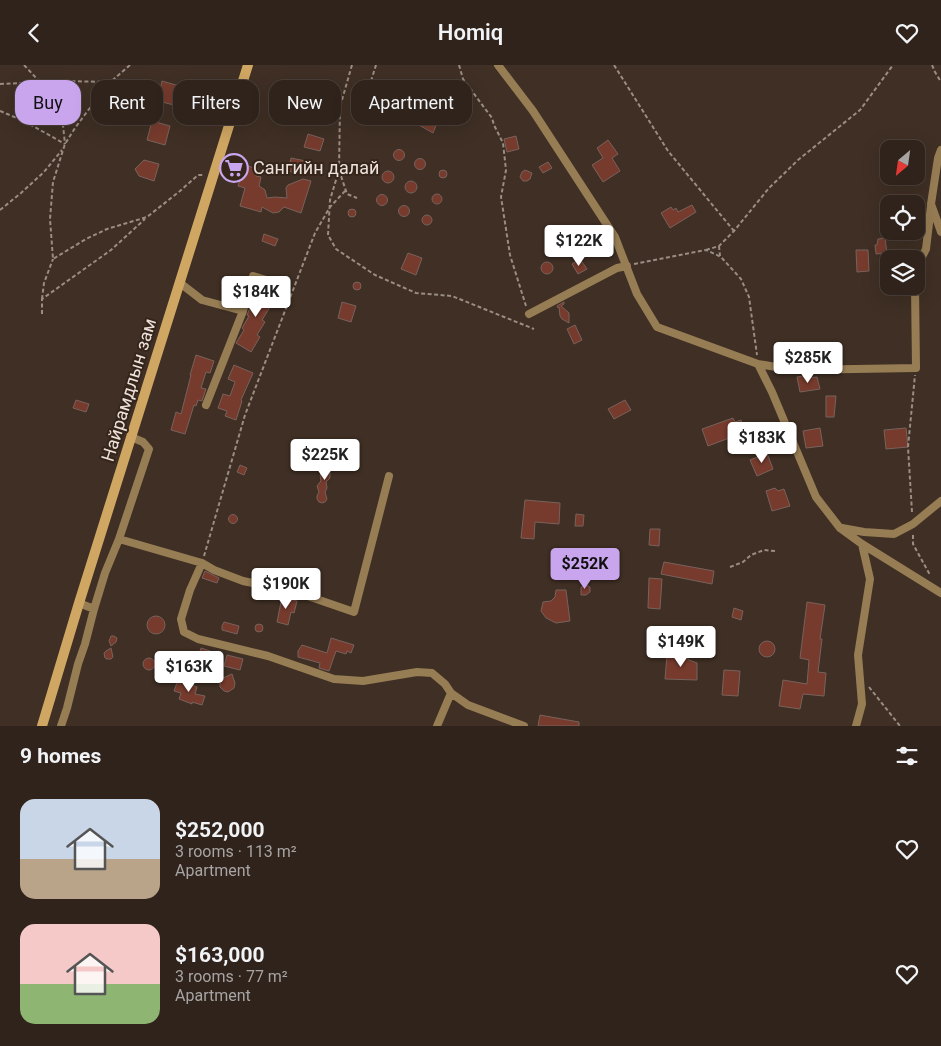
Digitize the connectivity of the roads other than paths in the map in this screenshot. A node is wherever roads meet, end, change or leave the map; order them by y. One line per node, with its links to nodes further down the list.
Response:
1 (248, 65): 9 (main road, Найрамдлын зам)
2 (498, 65): 7 (street)
3 (941, 150): 4 (street)
4 (931, 204): 5 (street); 6 (street)
5 (941, 232)
6 (925, 251)
7 (627, 266): 12 (street); 13 (street)
8 (274, 282): 11 (street)
9 (180, 283): 11 (street); 15 (main road, Найрамдлын зам)
10 (915, 295): 13 (street)
11 (243, 311): 14 (street)
12 (528, 314)
13 (758, 364): 18 (street)
14 (206, 405)
15 (131, 437): 19 (street); 23 (main road, Найрамдлын зам)
16 (389, 476): 21 (street)
17 (941, 501): 18 (street)
18 (840, 528): 20 (street)
19 (119, 539): 21 (street); 24 (street)
20 (862, 544): 22 (street); 30 (street)
21 (202, 563): 25 (street)
22 (941, 593)
23 (79, 603): 24 (street); 26 (main road, Найрамдлын зам)
24 (94, 609): 27 (street)
25 (451, 693): 28 (street); 29 (street)
26 (42, 726)
27 (61, 726)
28 (437, 726)
29 (524, 726)
30 (856, 726)

